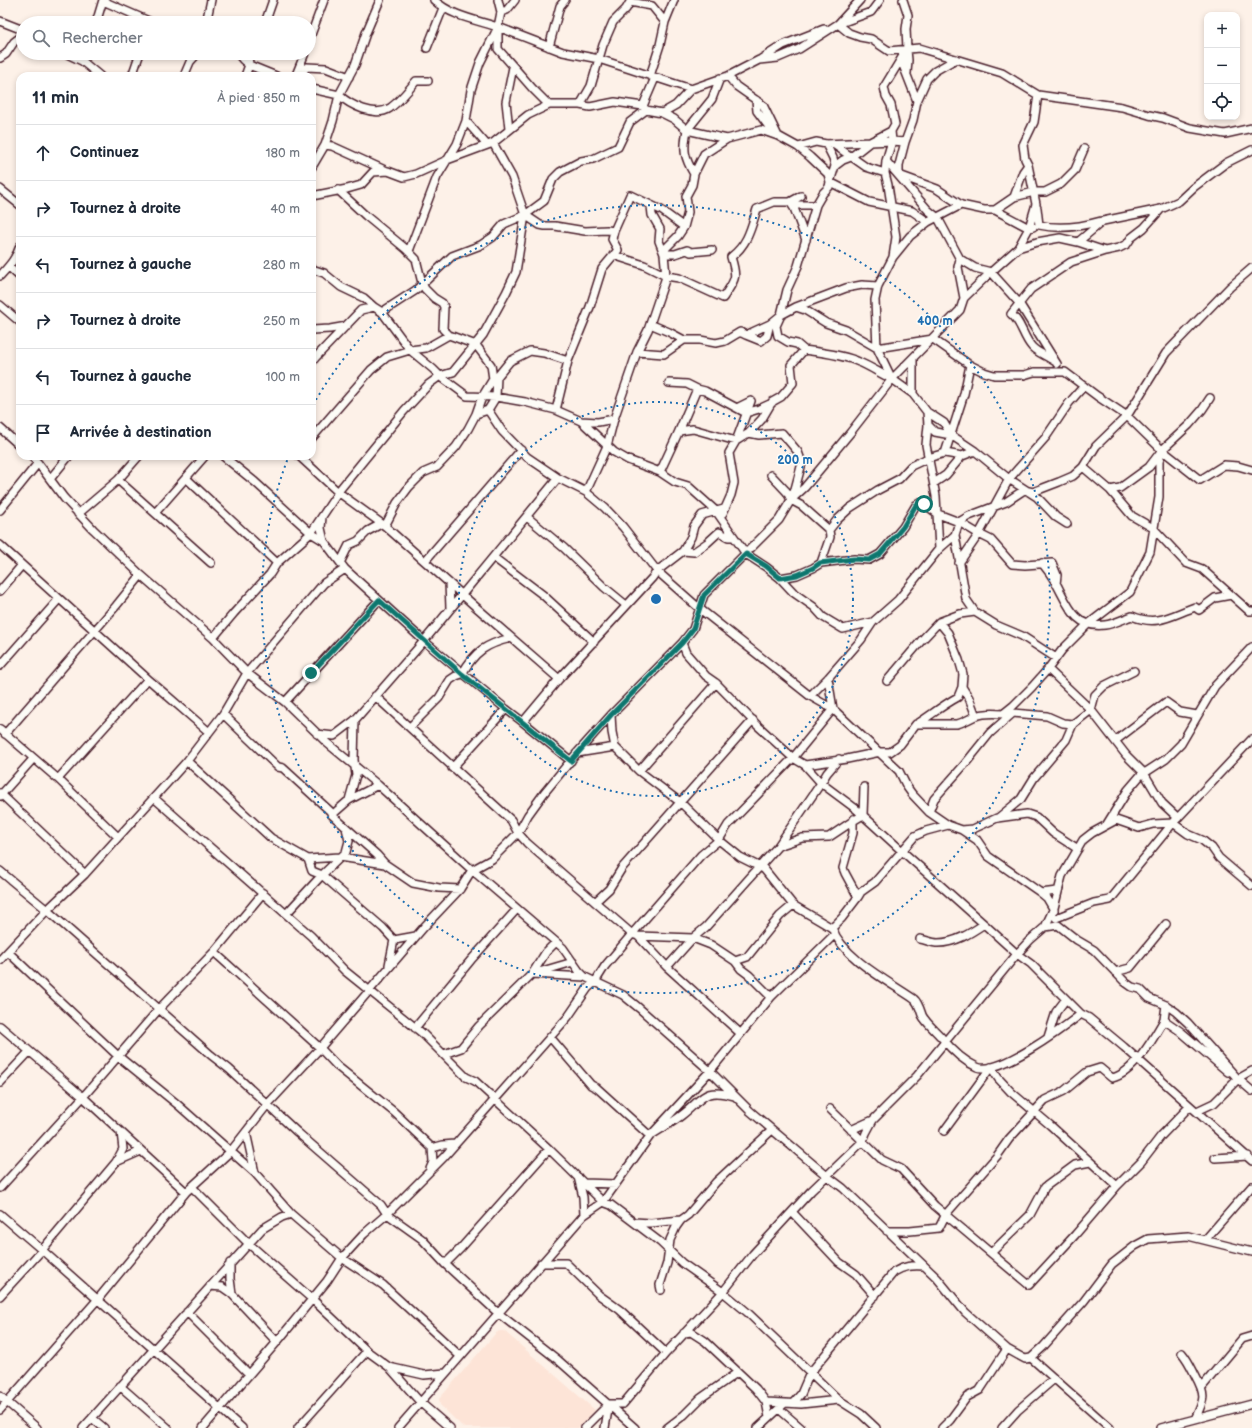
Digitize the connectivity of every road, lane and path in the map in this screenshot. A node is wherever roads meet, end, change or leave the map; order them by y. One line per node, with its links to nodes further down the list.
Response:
1 (211, 0): 18 (street)
2 (273, 0): 19 (street)
3 (324, 0): 21 (street)
4 (380, 0): 50 (street)
5 (434, 0): 14 (street)
6 (498, 0): 15 (street)
7 (515, 0): 15 (street)
8 (566, 0): 27 (street)
9 (674, 0): 22 (street)
10 (860, 0): 23 (street)
11 (880, 0): 23 (street)
12 (903, 0): 29 (street)
13 (103, 1): 16 (street); 17 (street)
14 (443, 8): 25 (street); 28 (street)
15 (500, 12): 25 (street)
16 (98, 16)
17 (138, 16)
18 (208, 16)
19 (267, 16)
20 (0, 21): 24 (street)
21 (316, 21)
22 (665, 22): 31 (street); 51 (street)
23 (838, 24): 29 (street); 52 (street)
24 (16, 27)
25 (498, 27): 27 (street); 41 (street); 63 (street)
26 (16, 40): 30 (street)
27 (549, 46): 31 (street)
28 (426, 48)
29 (906, 49): 32 (street); 39 (street); 49 (street)
30 (0, 58)
31 (599, 59): 51 (street); 60 (street)
32 (956, 59): 57 (street); 58 (street)
33 (82, 60): 42 (street)
34 (138, 60): 43 (street)
35 (192, 60): 44 (street)
36 (242, 60): 40 (street)
37 (249, 60): 40 (street)
38 (302, 60): 47 (street)
39 (901, 60): 49 (street); 67 (street)
40 (250, 65): 45 (street); 46 (street)
41 (513, 67): 59 (street); 65 (street)
42 (96, 72)
43 (133, 72)
44 (186, 72)
45 (247, 72)
46 (267, 72)
47 (297, 72)
48 (302, 72): 50 (street)
49 (906, 74): 58 (street)
50 (349, 77): 56 (street)
51 (653, 77): 54 (street); 61 (street)
52 (724, 77): 54 (street); 66 (street); 68 (street)
53 (428, 81): 56 (street)
54 (691, 89): 62 (street)
55 (316, 90): 56 (street)
56 (339, 95): 75 (street)
57 (1038, 95): 64 (street); 83 (street)
58 (917, 101): 72 (street)
59 (549, 105): 60 (street); 65 (street)
60 (580, 105): 61 (street)
61 (645, 108): 62 (street); 105 (street)
62 (662, 113): 66 (street)
63 (466, 120): 73 (street); 81 (street)
64 (1252, 128)
65 (509, 129): 73 (street)
66 (687, 130): 69 (street); 87 (street)
67 (891, 131): 70 (street); 71 (street)
68 (778, 136): 69 (street); 76 (street)
69 (727, 140): 87 (street)
70 (892, 141): 71 (street); 72 (street); 82 (street)
71 (870, 142): 74 (street); 79 (street)
72 (905, 142): 88 (street)
73 (490, 144): 81 (street); 105 (street)
74 (830, 144): 76 (street); 79 (street); 84 (street)
75 (325, 145): 80 (street); 85 (street)
76 (798, 147): 89 (street)
77 (1084, 149): 92 (street)
78 (1252, 150): 103 (street)
79 (852, 157): 84 (street); 86 (street)
80 (316, 160)
81 (447, 160): 85 (street); 118 (street)
82 (886, 161): 86 (street); 88 (street)
83 (1028, 165): 92 (street); 95 (street)
84 (835, 166): 89 (street)
85 (388, 171): 91 (street)
86 (885, 173): 102 (street)
87 (694, 174): 110 (street)
88 (898, 175): 100 (street); 106 (street)
89 (830, 182): 99 (street); 102 (street)
90 (0, 189): 96 (street)
91 (338, 190): 93 (street); 118 (street)
92 (1034, 192): 95 (street); 98 (street)
93 (316, 195)
94 (801, 196): 97 (street)
95 (1014, 197): 104 (street)
96 (16, 202)
97 (790, 202): 99 (street); 113 (street); 130 (street)
98 (1036, 204): 109 (street); 111 (street)
99 (816, 205): 113 (street)
100 (961, 205): 104 (street); 106 (street)
101 (651, 206): 110 (street); 112 (street); 119 (street)
102 (891, 206): 108 (street); 122 (street)
103 (1161, 209): 107 (street); 117 (street)
104 (995, 210): 111 (street)
105 (525, 215): 112 (street); 131 (street); 149 (street)
106 (938, 218): 108 (street); 123 (street)
107 (1103, 221): 109 (street); 114 (street)
108 (928, 222): 122 (street)
109 (1039, 225): 111 (street)
110 (684, 227): 119 (street)
111 (1029, 228): 115 (street)
112 (614, 231): 121 (street)
113 (806, 240): 139 (street)
114 (1078, 242): 115 (street); 117 (street)
115 (1018, 248): 127 (street)
116 (712, 250): 119 (street)
117 (1105, 251): 134 (street)
118 (409, 252): 131 (street)
119 (664, 254): 130 (street)
120 (16, 256): 124 (street)
121 (613, 256): 130 (street); 156 (street)
122 (893, 257): 132 (street)
123 (960, 259): 127 (street); 133 (street)
124 (9, 267): 128 (street); 129 (street)
125 (1252, 268): 176 (street)
126 (316, 270): 136 (street)
127 (991, 272): 133 (street); 134 (street)
128 (16, 273)
129 (0, 276)
130 (666, 276): 141 (street)
131 (422, 283): 138 (street); 145 (street)
132 (878, 286): 137 (street); 150 (street)
133 (964, 298): 147 (street)
134 (1020, 303): 158 (street); 158 (street)
135 (0, 305): 140 (street)
136 (374, 307): 138 (street); 143 (street)
137 (796, 307): 139 (street); 150 (street)
138 (382, 312): 151 (street)
139 (781, 315): 142 (street); 152 (street)
140 (16, 319)
141 (650, 324): 148 (street); 153 (street)
142 (770, 324): 146 (street); 146 (street)
143 (347, 326): 144 (street); 154 (street)
144 (316, 330)
145 (449, 335): 149 (street); 151 (street)
146 (746, 335): 148 (street)
147 (933, 339): 150 (street); 155 (street); 157 (street)
148 (684, 340): 153 (street)
149 (476, 345): 160 (street); 166 (street)
150 (877, 348): 161 (street)
151 (410, 350): 160 (street); 182 (street)
152 (804, 350): 161 (street); 169 (street)
153 (637, 352): 177 (street)
154 (316, 357)
155 (913, 358): 161 (street); 165 (street)
156 (568, 361): 167 (street); 172 (street)
157 (970, 364): 159 (street); 184 (street)
158 (1057, 364): 159 (street)
159 (1065, 372): 163 (street)
160 (440, 376): 166 (street); 213 (street)
161 (892, 379): 165 (street); 216 (street)
162 (669, 383): 164 (street)
163 (1084, 386): 176 (street); 208 (street)
164 (697, 389): 170 (street); 181 (street)
165 (912, 394): 173 (street)
166 (482, 397): 167 (street); 175 (street)
167 (496, 397): 171 (street); 172 (street)
168 (1210, 398): 189 (street)
169 (772, 402): 174 (street); 183 (street)
170 (737, 408): 174 (street); 174 (street)
171 (488, 410): 175 (street); 188 (street)
172 (556, 410): 178 (street)
173 (927, 412): 179 (street); 184 (street)
174 (746, 413): 185 (street)
175 (476, 414): 228 (street)
176 (1127, 416): 189 (street); 201 (street)
177 (614, 419): 178 (street); 187 (street)
178 (581, 421): 187 (street)
179 (928, 425): 184 (street); 193 (street)
180 (0, 428): 186 (street)
181 (679, 431): 185 (street); 203 (street)
182 (316, 433)
183 (749, 433): 185 (street); 216 (street)
184 (951, 435): 190 (street); 191 (street)
185 (736, 441): 219 (street)
186 (16, 442)
187 (607, 446): 203 (street); 214 (street)
188 (521, 450): 206 (street); 242 (street)
189 (1162, 450): 202 (street); 212 (street); 229 (street)
190 (975, 451): 192 (street); 208 (street)
191 (945, 453): 192 (street); 193 (street)
192 (962, 456): 210 (street)
193 (928, 458): 210 (street); 230 (street)
194 (35, 460): 200 (street)
195 (66, 460): 207 (street)
196 (136, 460): 209 (street)
197 (202, 460): 205 (street)
198 (228, 460): 231 (street)
199 (303, 460): 213 (street)
200 (38, 463): 207 (street); 218 (street)
201 (1083, 467): 211 (street); 212 (street)
202 (1252, 470)
203 (660, 472): 215 (street)
204 (771, 475): 216 (street)
205 (186, 478): 220 (street); 244 (street)
206 (558, 478): 214 (street); 225 (street)
207 (50, 479): 221 (street)
208 (1009, 479): 211 (street); 217 (street)
209 (118, 480): 220 (street); 221 (street)
210 (934, 483): 222 (street)
211 (1024, 490): 217 (street); 227 (street)
212 (1110, 490): 229 (street)
213 (338, 492): 224 (street); 228 (street)
214 (586, 492): 249 (street)
215 (703, 498): 219 (street); 223 (street)
216 (791, 500): 230 (street); 239 (street)
217 (993, 507): 226 (street); 232 (street)
218 (0, 510)
219 (720, 510): 223 (street); 234 (street)
220 (155, 513): 243 (street)
221 (78, 514): 250 (street)
222 (938, 514): 226 (street); 237 (street); 245 (street)
223 (702, 515): 238 (street)
224 (322, 516): 231 (street); 235 (street)
225 (527, 517): 240 (street); 260 (street)
226 (959, 522): 232 (street); 233 (street)
227 (1067, 524)
228 (383, 525): 241 (street); 242 (street)
229 (1153, 528): 256 (street); 267 (street)
230 (830, 530): 245 (street)
231 (311, 533): 235 (street); 244 (street)
232 (979, 534): 246 (street); 267 (street)
233 (955, 535): 237 (street); 246 (street)
234 (734, 537): 238 (street); 239 (street)
235 (324, 541): 241 (street)
236 (0, 544): 247 (street)
237 (939, 549): 265 (street)
238 (683, 551): 249 (street)
239 (746, 554): 251 (street); 255 (street)
240 (493, 557): 254 (street); 272 (street)
241 (341, 561): 248 (street)
242 (425, 561): 252 (street)
243 (211, 563)
244 (277, 563): 269 (street)
245 (820, 563): 251 (street)
246 (959, 563): 264 (street)
247 (22, 565): 253 (street); 257 (street)
248 (345, 569): 259 (street); 279 (street)
249 (657, 571): 258 (street); 260 (street)
250 (141, 575): 268 (street); 269 (street)
251 (780, 578): 265 (street)
252 (449, 584): 254 (street); 261 (street)
253 (0, 591)
254 (461, 594): 261 (street); 270 (street)
255 (704, 595): 258 (street); 262 (street)
256 (1231, 595): 263 (street); 267 (street)
257 (59, 599): 268 (street); 276 (street)
258 (689, 599): 262 (street)
259 (379, 600): 271 (street); 289 (street)
260 (626, 605): 272 (street)
261 (450, 608): 271 (street)
262 (700, 609): 273 (street); 288 (street)
263 (1252, 611)
264 (976, 612): 266 (street); 275 (street)
265 (873, 622): 281 (street)
266 (939, 622): 284 (street); 286 (street)
267 (1087, 625): 275 (street)
268 (95, 631): 282 (street); 305 (street)
269 (213, 638): 279 (street)
270 (511, 638): 280 (street); 283 (street)
271 (424, 641): 280 (street); 287 (street)
272 (594, 642): 283 (street)
273 (682, 643): 285 (street); 296 (street)
274 (1252, 648): 297 (street)
275 (1056, 658): 277 (street)
276 (0, 666)
277 (1048, 669): 292 (street); 295 (street)
278 (1134, 671): 292 (street)
279 (247, 673): 289 (street); 294 (street)
280 (462, 674): 290 (street); 304 (street)
281 (828, 678): 288 (street); 291 (street)
282 (148, 679): 306 (street); 323 (street)
283 (559, 679): 301 (street)
284 (887, 681)
285 (716, 683): 300 (street); 321 (street)
286 (962, 687): 298 (street); 302 (street)
287 (375, 696): 299 (street); 304 (street)
288 (810, 696): 291 (street)
289 (285, 702): 307 (street)
290 (506, 709): 301 (street); 320 (street)
291 (832, 709): 311 (street); 313 (street)
292 (1091, 710): 303 (street); 309 (street)
293 (1013, 713): 295 (street); 303 (street); 332 (street)
294 (223, 714): 306 (street); 333 (street)
295 (1003, 714): 298 (street)
296 (611, 715): 310 (street); 312 (street)
297 (1198, 715): 309 (street); 322 (street)
298 (976, 716): 302 (street)
299 (355, 720): 307 (street); 319 (street)
300 (753, 720): 313 (street); 330 (street)
301 (523, 722): 317 (street)
302 (916, 724): 311 (street)
303 (1073, 724): 335 (street)
304 (410, 727): 320 (street)
305 (2, 732): 314 (street)
306 (210, 732): 316 (street)
307 (317, 734): 319 (street)
308 (1252, 739): 337 (street)
309 (1115, 741): 322 (street)
310 (615, 747): 312 (street); 321 (street)
311 (880, 752): 315 (street); 332 (street)
312 (578, 753): 317 (street)
313 (792, 758): 318 (street); 344 (street)
314 (33, 759): 323 (street); 327 (street)
315 (839, 759): 318 (street); 324 (street)
316 (187, 761): 328 (street); 349 (street)
317 (571, 761): 342 (street)
318 (804, 765): 324 (street)
319 (356, 766): 325 (street); 329 (street)
320 (452, 768): 342 (street)
321 (639, 771): 330 (street)
322 (1144, 773): 337 (street); 338 (street)
323 (58, 779): 343 (street)
324 (822, 783): 331 (street); 345 (street)
325 (378, 785): 329 (street); 352 (street)
326 (864, 787): 334 (street)
327 (0, 795): 354 (street)
328 (154, 798): 343 (street); 359 (street)
329 (349, 800): 333 (street)
330 (680, 802): 344 (street); 362 (street)
331 (856, 809): 334 (street); 336 (street)
332 (929, 812): 339 (street)
333 (332, 815): 340 (street)
334 (863, 815): 336 (street); 347 (street)
335 (997, 818): 341 (street); 346 (street)
336 (854, 821): 345 (street); 361 (street)
337 (1176, 821): 338 (street); 356 (street); 368 (street)
338 (1107, 824): 346 (street)
339 (948, 825): 341 (street); 347 (street)
340 (346, 828): 348 (street); 350 (street)
341 (962, 830): 360 (street)
342 (518, 834): 352 (street); 362 (street)
343 (118, 837): 354 (street)
344 (719, 840): 351 (street); 374 (street)
345 (778, 846): 351 (street)
346 (1078, 849): 358 (street)
347 (902, 851): 361 (street); 369 (street)
348 (340, 857): 349 (street); 350 (street); 355 (street)
349 (308, 859): 355 (street)
350 (385, 864): 357 (street)
351 (761, 867): 363 (street); 376 (street)
352 (472, 870): 357 (street); 365 (street)
353 (0, 871): 366 (street)
354 (85, 874): 366 (street)
355 (322, 875): 367 (street); 378 (street)
356 (1252, 886)
357 (460, 889): 375 (street)
358 (1058, 891): 360 (street); 364 (street)
359 (263, 893): 367 (street); 381 (street)
360 (1041, 893): 364 (street)
361 (858, 897): 373 (street)
362 (595, 902): 374 (street)
363 (793, 905): 373 (street); 384 (street)
364 (1054, 908): 368 (street); 372 (street)
365 (517, 909): 379 (street); 400 (street)
366 (47, 910): 380 (street); 396 (street)
367 (286, 914): 392 (street)
368 (1056, 918): 371 (street)
369 (984, 924): 377 (street); 382 (street)
370 (1166, 924): 388 (street)
371 (1058, 925): 372 (street); 388 (street)
372 (1045, 927): 382 (street)
373 (834, 931): 393 (street); 404 (street)
374 (635, 935): 376 (street); 387 (street); 391 (street)
375 (416, 936): 378 (street); 386 (street)
376 (693, 938): 384 (street); 387 (street)
377 (920, 939)
378 (394, 940): 386 (street)
379 (556, 942): 385 (street); 389 (street)
380 (8, 952): 383 (street); 408 (street)
381 (214, 952): 396 (street); 405 (street)
382 (1017, 954): 394 (street); 404 (street)
383 (0, 960)
384 (735, 961): 393 (street)
385 (573, 962): 389 (street); 390 (street)
386 (389, 966): 392 (street)
387 (667, 967): 401 (street)
388 (1115, 972): 395 (street)
389 (532, 974): 390 (street); 407 (street)
390 (585, 977): 391 (street)
391 (595, 982): 402 (street); 411 (street)
392 (368, 991): 400 (street); 405 (street)
393 (771, 997): 401 (street)
394 (1066, 999): 397 (street); 403 (street)
395 (1166, 1005): 398 (street); 413 (street)
396 (159, 1009): 408 (street); 419 (street)
397 (1081, 1014): 403 (street); 409 (street)
398 (1164, 1020): 409 (street); 413 (street)
399 (0, 1026): 406 (street)
400 (415, 1028): 407 (street)
401 (740, 1033): 411 (street)
402 (550, 1037): 418 (street); 429 (street)
403 (1048, 1037): 410 (street)
404 (945, 1042): 410 (street); 423 (street)
405 (320, 1048): 419 (street); 432 (street)
406 (29, 1052): 414 (street); 416 (street)
407 (444, 1054): 418 (street)
408 (118, 1056): 416 (street); 435 (street)
409 (1138, 1059): 421 (street); 422 (street)
410 (991, 1066): 422 (street); 427 (street)
411 (710, 1071): 417 (street); 429 (street)
412 (1252, 1071): 413 (street)
413 (1238, 1079): 415 (street); 421 (street)
414 (0, 1083)
415 (1252, 1092)
416 (83, 1097): 426 (street); 447 (street)
417 (736, 1097): 424 (street); 429 (street)
418 (495, 1100): 431 (street); 433 (street)
419 (268, 1105): 428 (street); 453 (street)
420 (830, 1109): 425 (street)
421 (1194, 1109): 437 (street); 445 (street)
422 (1035, 1112): 439 (street); 454 (street)
423 (873, 1120): 425 (street); 430 (street)
424 (772, 1130): 442 (street); 456 (street)
425 (851, 1130): 430 (street)
426 (121, 1131): 434 (street); 438 (street)
427 (944, 1131)
428 (246, 1132): 435 (street); 440 (street)
429 (650, 1136): 444 (street)
430 (863, 1141): 442 (street); 454 (street)
431 (455, 1144): 432 (street); 441 (street)
432 (432, 1148): 441 (street)
433 (548, 1149): 443 (street); 468 (street)
434 (141, 1151): 438 (street); 448 (street)
435 (231, 1151): 440 (street); 448 (street)
436 (1215, 1158): 437 (street)
437 (1250, 1158)
438 (116, 1162): 462 (street)
439 (1090, 1162): 445 (street); 464 (street)
440 (255, 1173): 452 (street)
441 (428, 1174): 453 (street)
442 (827, 1176): 450 (street); 458 (street)
443 (580, 1180): 444 (street); 449 (street); 455 (street)
444 (616, 1184): 449 (street)
445 (1117, 1186): 464 (street)
446 (1252, 1186): 459 (street)
447 (0, 1188)
448 (189, 1190): 460 (street); 476 (street)
449 (603, 1202): 455 (street); 457 (street)
450 (792, 1212): 472 (street); 475 (street)
451 (0, 1214): 462 (street)
452 (291, 1214): 460 (street); 465 (street)
453 (388, 1214): 465 (street); 468 (street)
454 (946, 1214): 458 (street); 464 (street)
455 (584, 1215): 467 (street)
456 (681, 1220): 457 (street); 461 (street)
457 (634, 1222): 461 (street)
458 (887, 1231): 469 (street)
459 (1205, 1240): 463 (street); 489 (street)
460 (248, 1243): 466 (street); 477 (street)
461 (668, 1249): 471 (street); 472 (street)
462 (42, 1250): 474 (street); 476 (street)
463 (1252, 1252)
464 (991, 1253)
465 (342, 1258): 477 (street); 488 (street)
466 (230, 1263): 470 (street); 473 (street)
467 (541, 1263): 479 (street); 486 (street)
468 (445, 1264): 479 (street)
469 (924, 1266): 475 (street); 484 (street)
470 (210, 1286): 473 (street); 478 (street)
471 (661, 1290)
472 (723, 1292): 480 (street); 494 (street)
473 (232, 1294): 482 (street)
474 (0, 1296)
475 (875, 1296): 494 (street)
476 (98, 1299): 483 (street); 500 (street)
477 (312, 1299): 482 (street); 485 (street)
478 (186, 1312): 483 (street); 493 (street)
479 (498, 1313): 488 (street); 504 (street)
480 (684, 1333): 486 (street); 491 (street)
481 (1252, 1336): 497 (street)
482 (278, 1342): 493 (street)
483 (154, 1349): 496 (street); 506 (street)
484 (1007, 1349): 489 (street); 529 (street)
485 (367, 1351): 490 (street); 519 (street)
486 (666, 1353): 504 (street)
487 (1182, 1353): 497 (street)
488 (460, 1356): 492 (street)
489 (1031, 1358): 495 (street)
490 (389, 1367): 492 (street); 502 (street)
491 (738, 1372): 501 (street); 525 (street)
492 (445, 1373): 502 (street)
493 (249, 1374): 506 (street)
494 (810, 1374): 499 (street); 503 (street)
495 (1054, 1378): 530 (street); 531 (street)
496 (120, 1386): 510 (street); 516 (street)
497 (1202, 1387): 511 (street)
498 (0, 1396): 500 (street)
499 (839, 1400): 503 (street); 528 (street)
500 (7, 1402): 508 (street); 513 (street)
501 (766, 1402): 503 (street); 509 (street)
502 (421, 1403): 520 (street); 521 (street)
503 (789, 1403): 507 (street)
504 (609, 1404): 522 (street); 523 (street); 524 (street)
505 (1252, 1404): 511 (street)
506 (220, 1408): 517 (street); 518 (street)
507 (779, 1409): 509 (street); 527 (street)
508 (0, 1410)
509 (769, 1417): 526 (street)
510 (92, 1418): 514 (street); 515 (street)
511 (1195, 1419): 512 (street)
512 (1176, 1427): 532 (street)
513 (37, 1428)
514 (83, 1428)
515 (104, 1428)
516 (168, 1428)
517 (203, 1428)
518 (242, 1428)
519 (298, 1428)
520 (398, 1428)
521 (450, 1428)
522 (585, 1428)
523 (605, 1428)
524 (635, 1428)
525 (667, 1428)
526 (758, 1428)
527 (801, 1428)
528 (876, 1428)
529 (942, 1428)
530 (1002, 1428)
531 (1110, 1428)
532 (1161, 1428)

